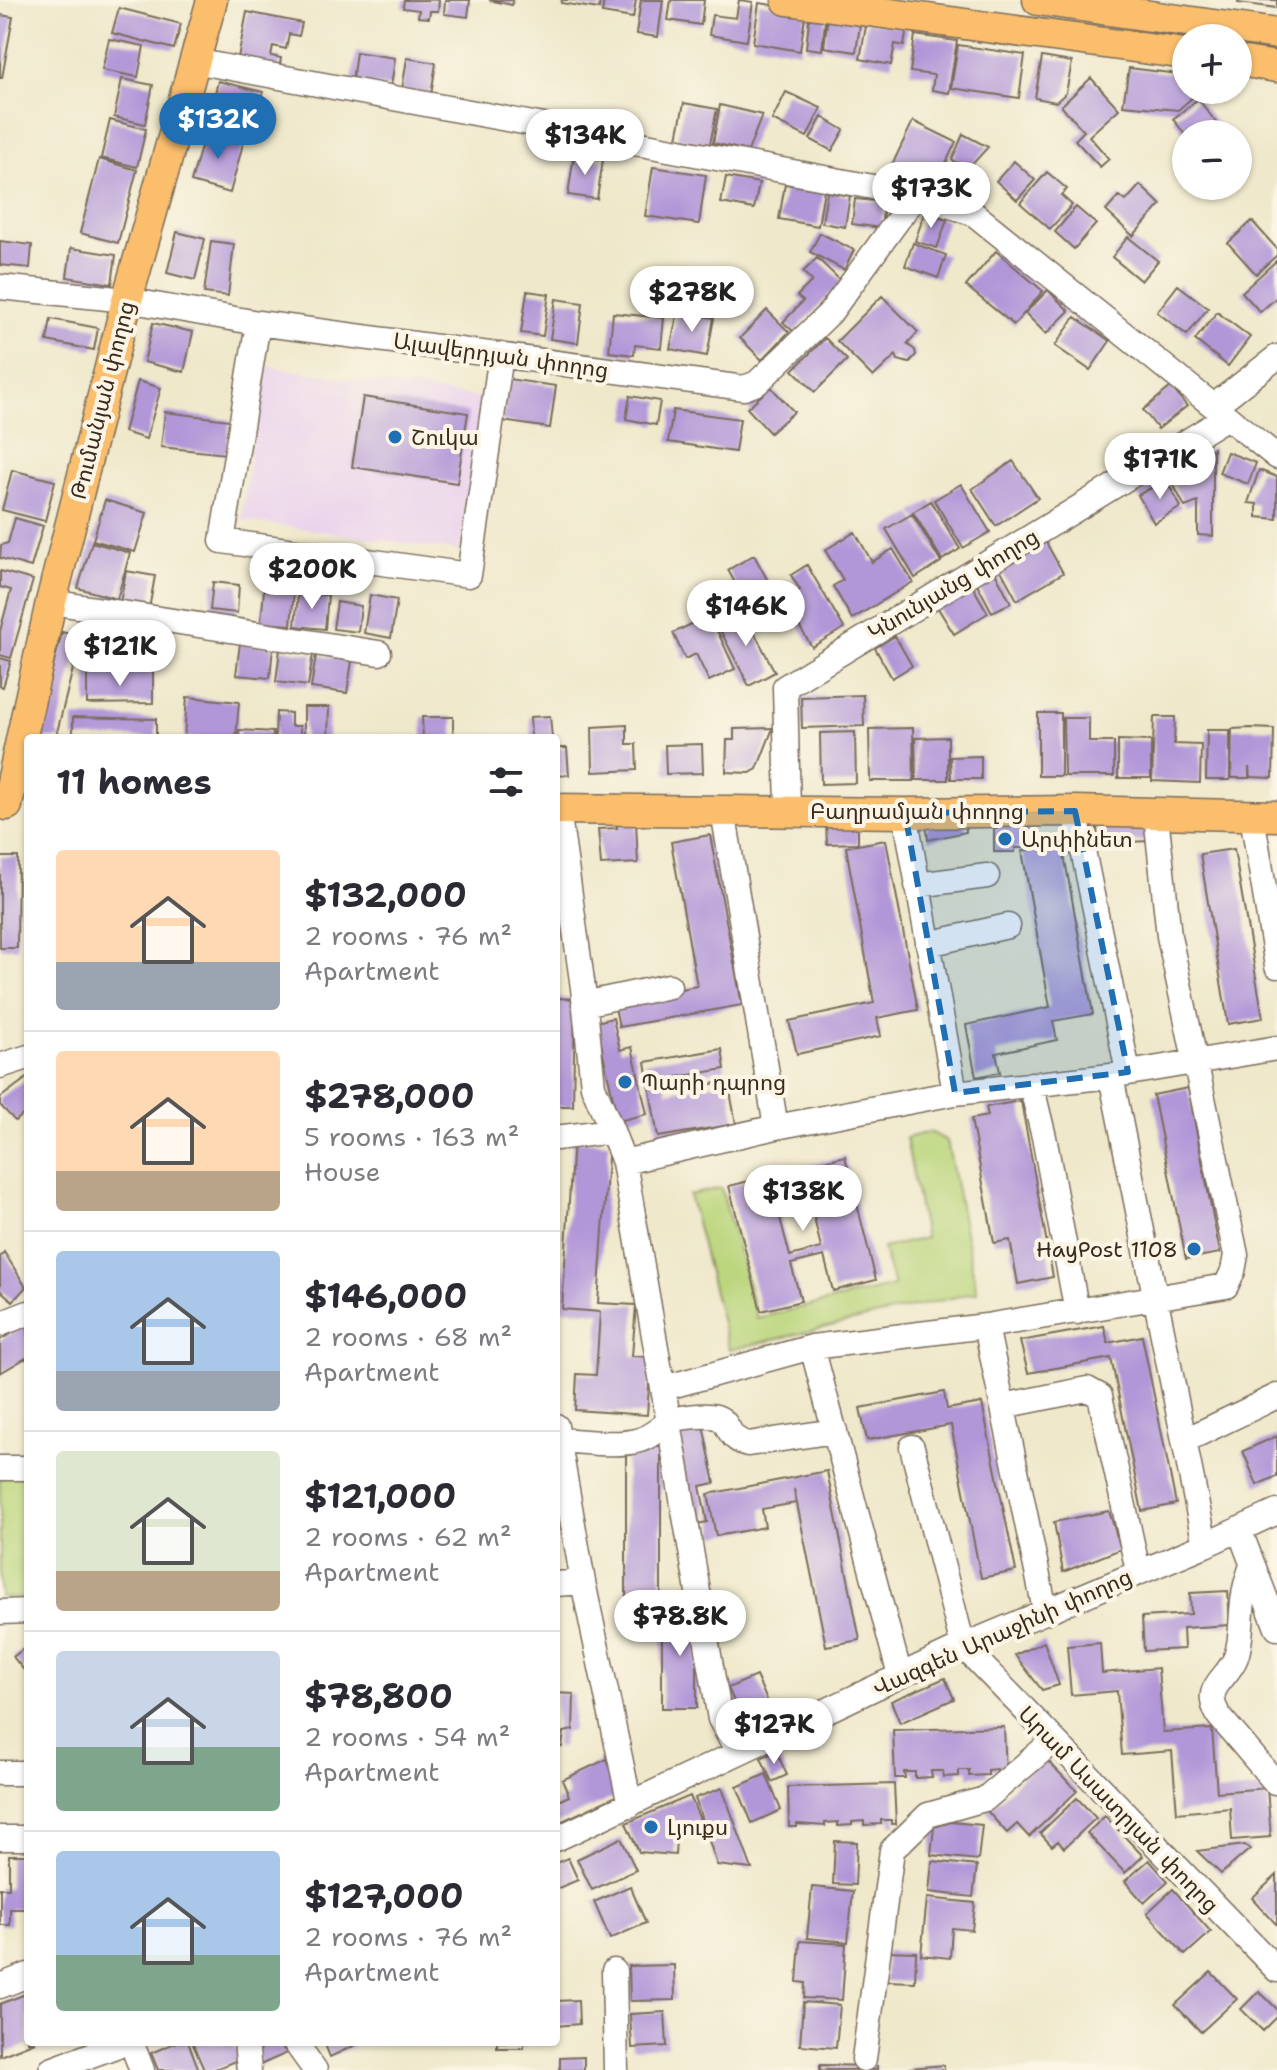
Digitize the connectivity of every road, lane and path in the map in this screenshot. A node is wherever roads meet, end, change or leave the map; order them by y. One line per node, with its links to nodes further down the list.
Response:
1 (212, 0): 9 (main road, Թումանյան փողոց)
2 (787, 0): 8 (main road)
3 (1038, 0): 4 (main road)
4 (1136, 7): 5 (main road)
5 (1186, 24)
6 (1252, 33): 7 (main road)
7 (1277, 34)
8 (1172, 52)
9 (194, 61): 12 (street); 14 (main road, Թումանյան փողոց)
10 (1252, 63): 11 (main road)
11 (1277, 67)
12 (916, 195): 16 (street, Ալավերդյան փողոց); 18 (street)
13 (0, 287): 14 (street, Ալավերդյան փողոց)
14 (127, 300): 15 (street, Ալավերդյան փողոց); 20 (main road, Թումանյան փողոց)
15 (258, 323): 16 (street, Ալավերդյան փողոց); 16 (street)
16 (501, 355)
17 (1277, 357): 18 (street)
18 (1221, 412): 19 (street); 26 (street, Կնունյանց փողոց)
19 (1277, 457)
20 (51, 602): 21 (street); 22 (main road, Թումանյան փողոց)
21 (379, 653)
22 (26, 734)
23 (24, 742): 24 (main road, Թումանյան փողոց)
24 (12, 804)
25 (560, 809): 27 (main road, Բաղրամյան փողոց)
26 (788, 810): 27 (main road, Բաղրամյան փողոց); 29 (main road, Բաղրամյան փողոց)
27 (723, 811): 47 (street)
28 (1075, 811): 29 (main road, Բաղրամյան փողոց); 30 (main road, Բաղրամյան փողոց); 44 (street)
29 (905, 813): 34 (street)
30 (1156, 815): 31 (main road, Բաղրամյան փողոց); 42 (street)
31 (1265, 816): 37 (street)
32 (560, 831): 39 (street)
33 (987, 876): 34 (street)
34 (917, 885): 36 (street)
35 (1008, 926): 36 (street)
36 (928, 944): 46 (street)
37 (1277, 966)
38 (669, 986): 39 (street)
39 (584, 1004): 48 (street)
40 (1277, 1048): 42 (street)
41 (24, 1058): 43 (street)
42 (1198, 1063): 44 (street); 51 (street)
43 (0, 1066)
44 (1120, 1074): 45 (street); 51 (street)
45 (1031, 1084): 46 (street); 52 (street)
46 (955, 1093): 47 (street)
47 (776, 1127): 50 (street)
48 (612, 1131): 49 (street); 50 (street)
49 (560, 1138)
50 (624, 1162): 57 (street)
51 (1157, 1299): 52 (street); 63 (street)
52 (1077, 1312): 55 (street)
53 (24, 1315): 54 (street)
54 (0, 1324)
55 (986, 1326): 56 (street); 59 (street)
56 (812, 1347): 57 (street); 61 (street)
57 (664, 1388): 60 (street)
58 (1277, 1396): 63 (street)
59 (1003, 1406): 72 (street); 75 (street)
60 (669, 1421): 61 (street); 62 (street); 82 (street)
61 (835, 1431): 80 (street)
62 (560, 1433)
63 (1186, 1440): 70 (street)
64 (912, 1447): 79 (street)
65 (560, 1450): 73 (street)
66 (0, 1468): 67 (street)
67 (24, 1468)
68 (1277, 1512): 69 (street, Վազգեն Արաջինի փողոց)
69 (1239, 1529): 70 (street, Վազգեն Արաջինի փողոց); 71 (street)
70 (1205, 1545): 72 (street, Վազգեն Արաջինի փողոց)
71 (1252, 1565): 78 (street); 85 (street)
72 (1138, 1571): 75 (street, Վազգեն Արաջինի փողոց)
73 (583, 1582): 74 (street); 86 (street)
74 (560, 1584)
75 (1045, 1610): 79 (street, Վազգեն Արաջինի փողոց)
76 (24, 1611): 77 (street)
77 (0, 1612)
78 (1277, 1628)
79 (963, 1646): 80 (street, Վազգեն Արաջինի փողոց); 81 (street, Արամ Ասատրյան փողոց)
80 (900, 1676): 82 (street, Վազգեն Արաջինի փողոց)
81 (1053, 1741): 90 (street, Արամ Ասատրյան փողոց); 98 (street)
82 (738, 1752): 86 (street, Վազգեն Արաջինի փողոց)
83 (0, 1773): 84 (street)
84 (24, 1773)
85 (1275, 1782)
86 (630, 1805): 87 (street, Վազգեն Արաջինի փողոց)
87 (560, 1837)
88 (0, 1838): 89 (street)
89 (24, 1838)
90 (1277, 1970)
91 (614, 1971): 103 (street)
92 (24, 1977): 93 (street)
93 (0, 1986)
94 (117, 2046): 99 (street)
95 (130, 2046): 100 (street)
96 (246, 2046): 101 (street)
97 (298, 2046): 102 (street)
98 (864, 2059)
99 (51, 2070)
100 (142, 2070)
101 (249, 2070)
102 (315, 2070)
103 (616, 2070)

